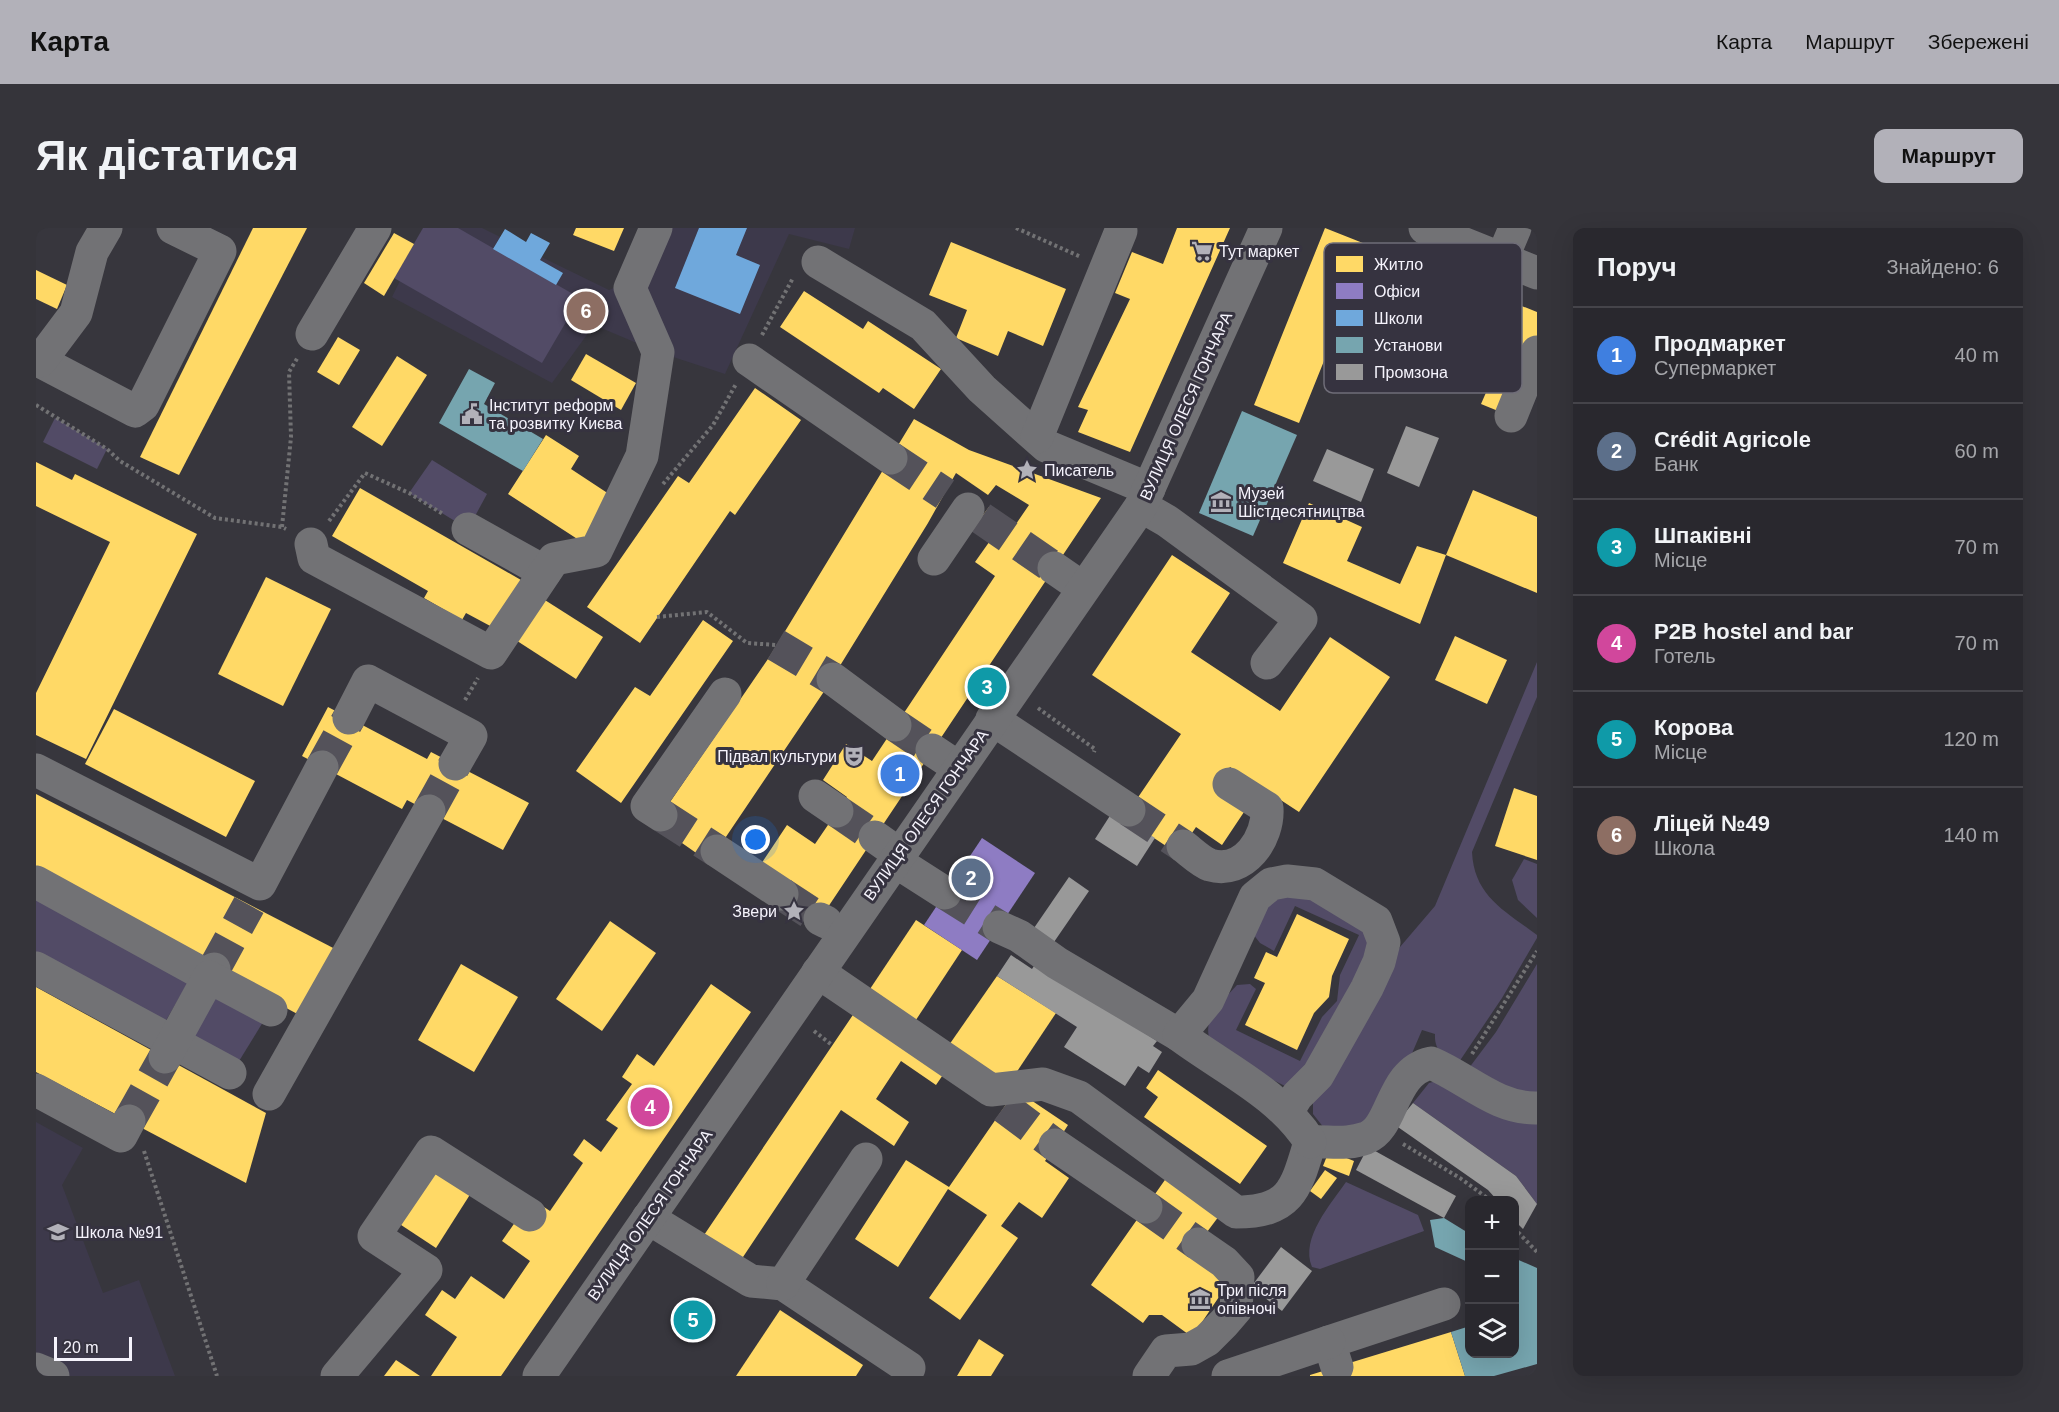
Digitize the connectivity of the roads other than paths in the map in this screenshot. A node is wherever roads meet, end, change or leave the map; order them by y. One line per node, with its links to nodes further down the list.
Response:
1 (105, 228): 16 (street)
2 (173, 228): 16 (street)
3 (375, 228): 14 (street)
4 (656, 228): 29 (street)
5 (1266, 228): 23 (street, ВУЛИЦЯ ОЛЕСЯ ГОНЧАРА)
6 (1425, 228): 9 (street)
7 (1515, 228): 10 (street)
8 (1121, 231): 21 (street)
9 (1462, 243)
10 (1509, 243)
11 (818, 262): 21 (street)
12 (1522, 267): 13 (street)
13 (1537, 273)
14 (312, 334)
15 (1537, 352): 18 (street)
16 (38, 360)
17 (749, 360): 22 (street)
18 (1522, 389)
19 (1520, 393): 20 (street)
20 (1511, 416)
21 (1037, 437): 23 (street)
22 (891, 458)
23 (1145, 497): 30 (street, ВУЛИЦЯ ОЛЕСЯ ГОНЧАРА); 31 (street)
24 (965, 507): 27 (street)
25 (468, 529): 29 (street)
26 (311, 544): 29 (street)
27 (934, 559)
28 (1054, 568): 30 (street)
29 (545, 572)
30 (1083, 588): 35 (street, ВУЛИЦЯ ОЛЕСЯ ГОНЧАРА)
31 (1267, 663)
32 (833, 679): 36 (street)
33 (725, 694): 45 (street)
34 (349, 718): 38 (street)
35 (992, 719): 40 (street, ВУЛИЦЯ ОЛЕСЯ ГОНЧАРА); 43 (street)
36 (895, 726)
37 (932, 750): 40 (street)
38 (455, 764)
39 (322, 767): 41 (street)
40 (959, 768): 47 (street, ВУЛИЦЯ ОЛЕСЯ ГОНЧАРА)
41 (36, 770)
42 (1229, 784): 46 (street)
43 (1129, 810)
44 (429, 811): 62 (street)
45 (661, 815)
46 (1183, 846)
47 (890, 850): 50 (street); 54 (street, ВУЛИЦЯ ОЛЕСЯ ГОНЧАРА)
48 (717, 851): 51 (street)
49 (36, 882): 55 (street)
50 (945, 893)
51 (782, 894)
52 (999, 927): 57 (street)
53 (36, 968): 58 (street)
54 (818, 972): 60 (street); 72 (street, ВУЛИЦЯ ОЛЕСЯ ГОНЧАРА)
55 (211, 973): 56 (street); 58 (street)
56 (271, 1010)
57 (1179, 1035): 65 (street); 65 (street)
58 (169, 1050): 59 (street)
59 (230, 1073)
60 (978, 1081): 63 (street); 67 (street)
61 (36, 1090): 66 (street)
62 (269, 1094)
63 (1004, 1107)
64 (1537, 1108): 67 (street)
65 (1287, 1112): 67 (street)
66 (125, 1128)
67 (1310, 1142)
68 (1055, 1145): 70 (street)
69 (866, 1159): 74 (street)
70 (1146, 1207)
71 (530, 1215): 80 (street)
72 (648, 1218): 74 (street); 81 (street, ВУЛИЦЯ ОЛЕСЯ ГОНЧАРА)
73 (1198, 1244): 76 (street)
74 (783, 1284): 77 (street)
75 (1444, 1304): 83 (street)
76 (1195, 1362): 82 (street)
77 (895, 1367)
78 (36, 1369): 79 (street)
79 (53, 1376)
80 (337, 1376)
81 (539, 1376)
82 (1149, 1376)
83 (1228, 1376)

